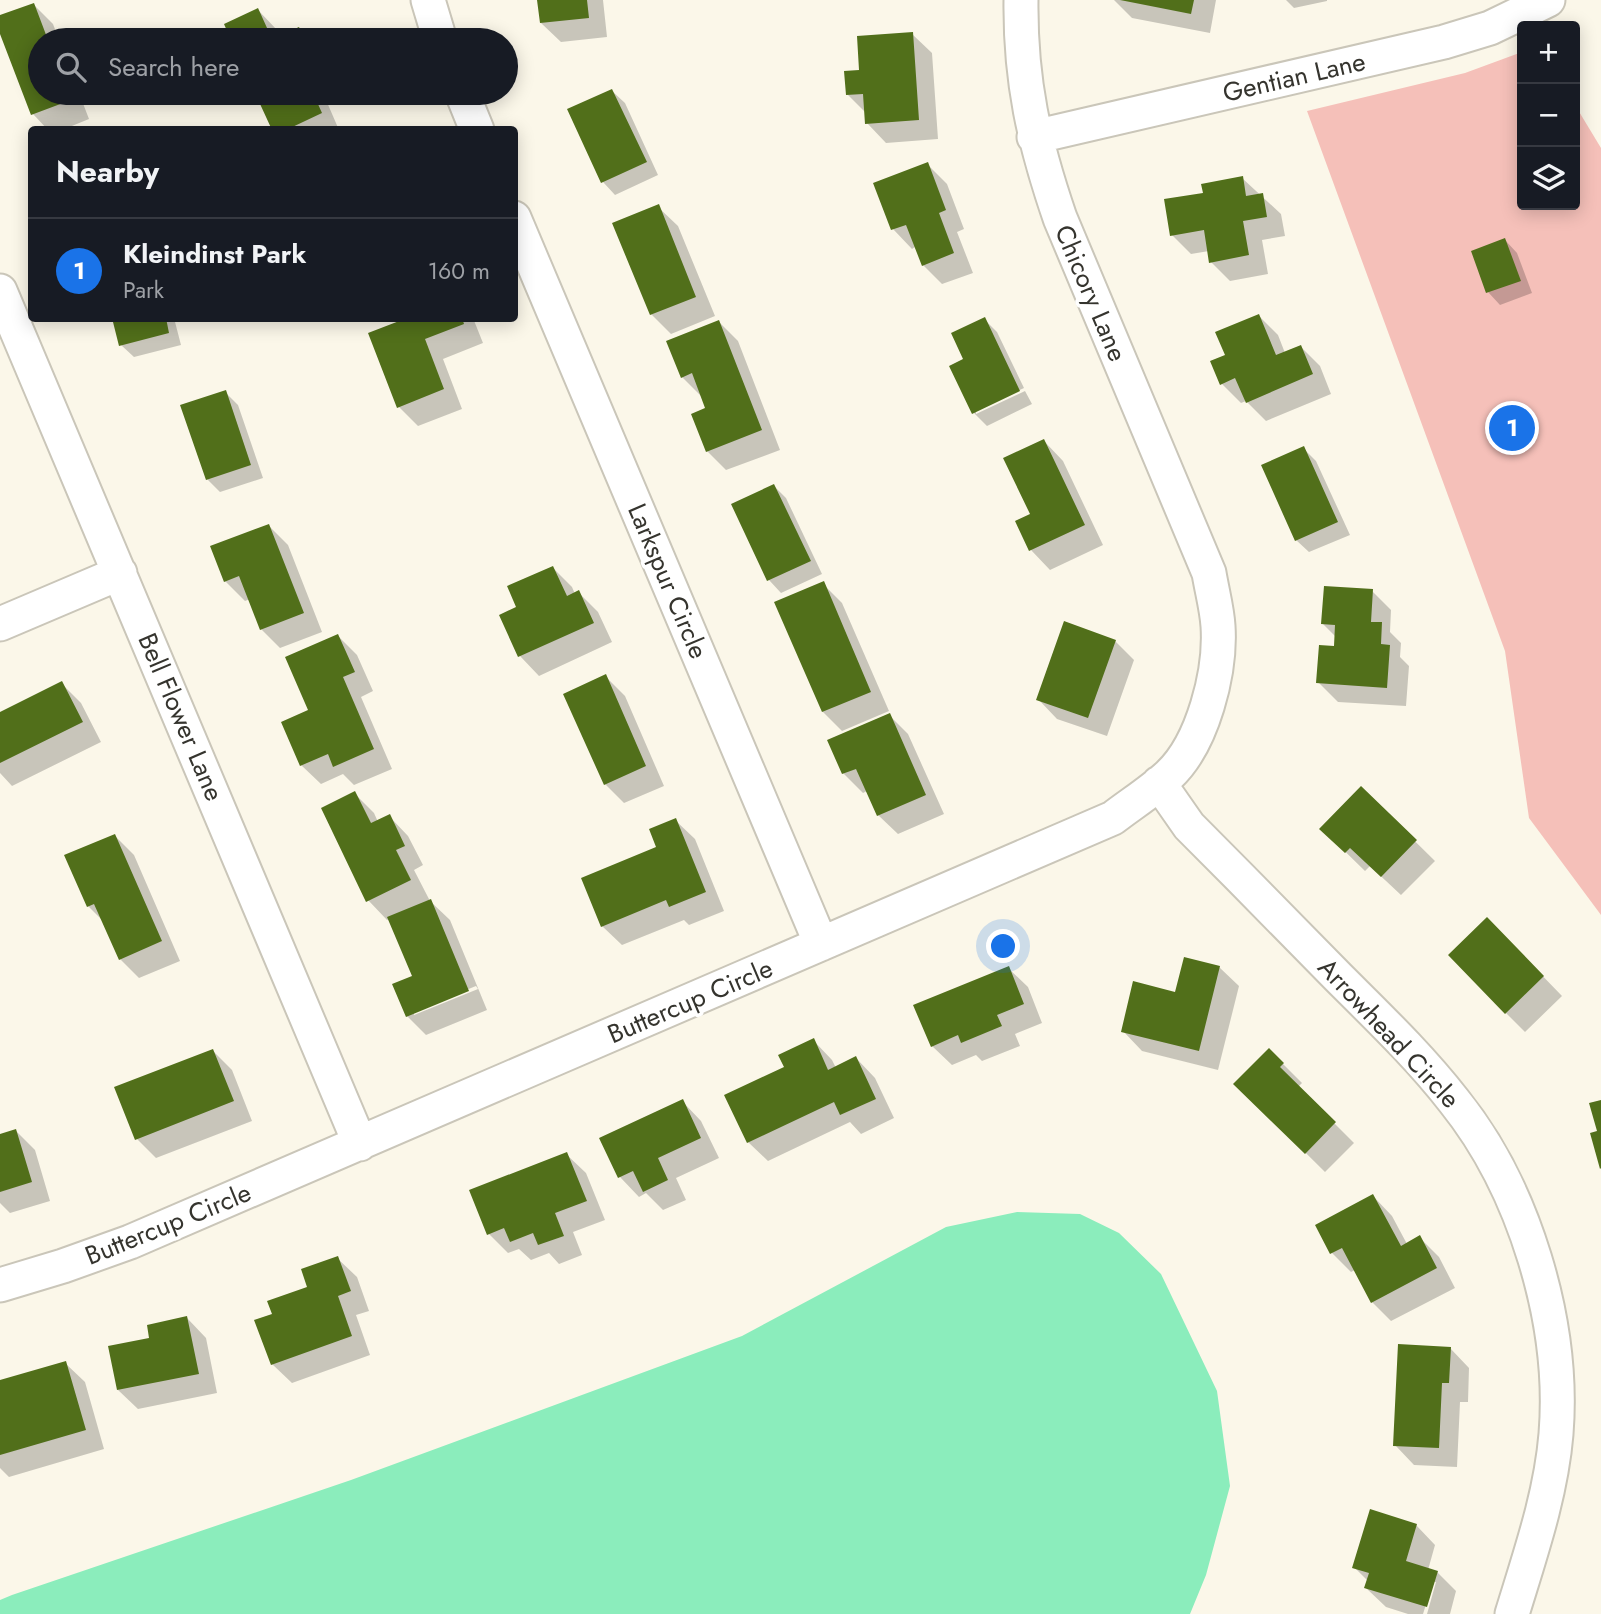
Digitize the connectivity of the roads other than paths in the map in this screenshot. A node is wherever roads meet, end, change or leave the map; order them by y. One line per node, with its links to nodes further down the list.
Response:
1 (428, 0): 4 (street)
2 (1021, 0): 7 (street, Chicory Lane)
3 (1548, 0): 7 (street, Gentian Lane)
4 (436, 28)
5 (467, 105): 6 (street)
6 (475, 126)
7 (1034, 137): 11 (street, Chicory Lane)
8 (518, 227): 14 (street, Larkspur Circle)
9 (0, 291): 10 (street, Bell Flower Lane)
10 (120, 573): 12 (street); 15 (street, Bell Flower Lane)
11 (1209, 573): 13 (street, Buttercup Circle)
12 (0, 624)
13 (1159, 783): 14 (street, Buttercup Circle); 17 (street, Arrowhead Circle)
14 (821, 944): 15 (street, Buttercup Circle)
15 (360, 1143): 16 (street, Buttercup Circle)
16 (0, 1284)
17 (1512, 1614)

